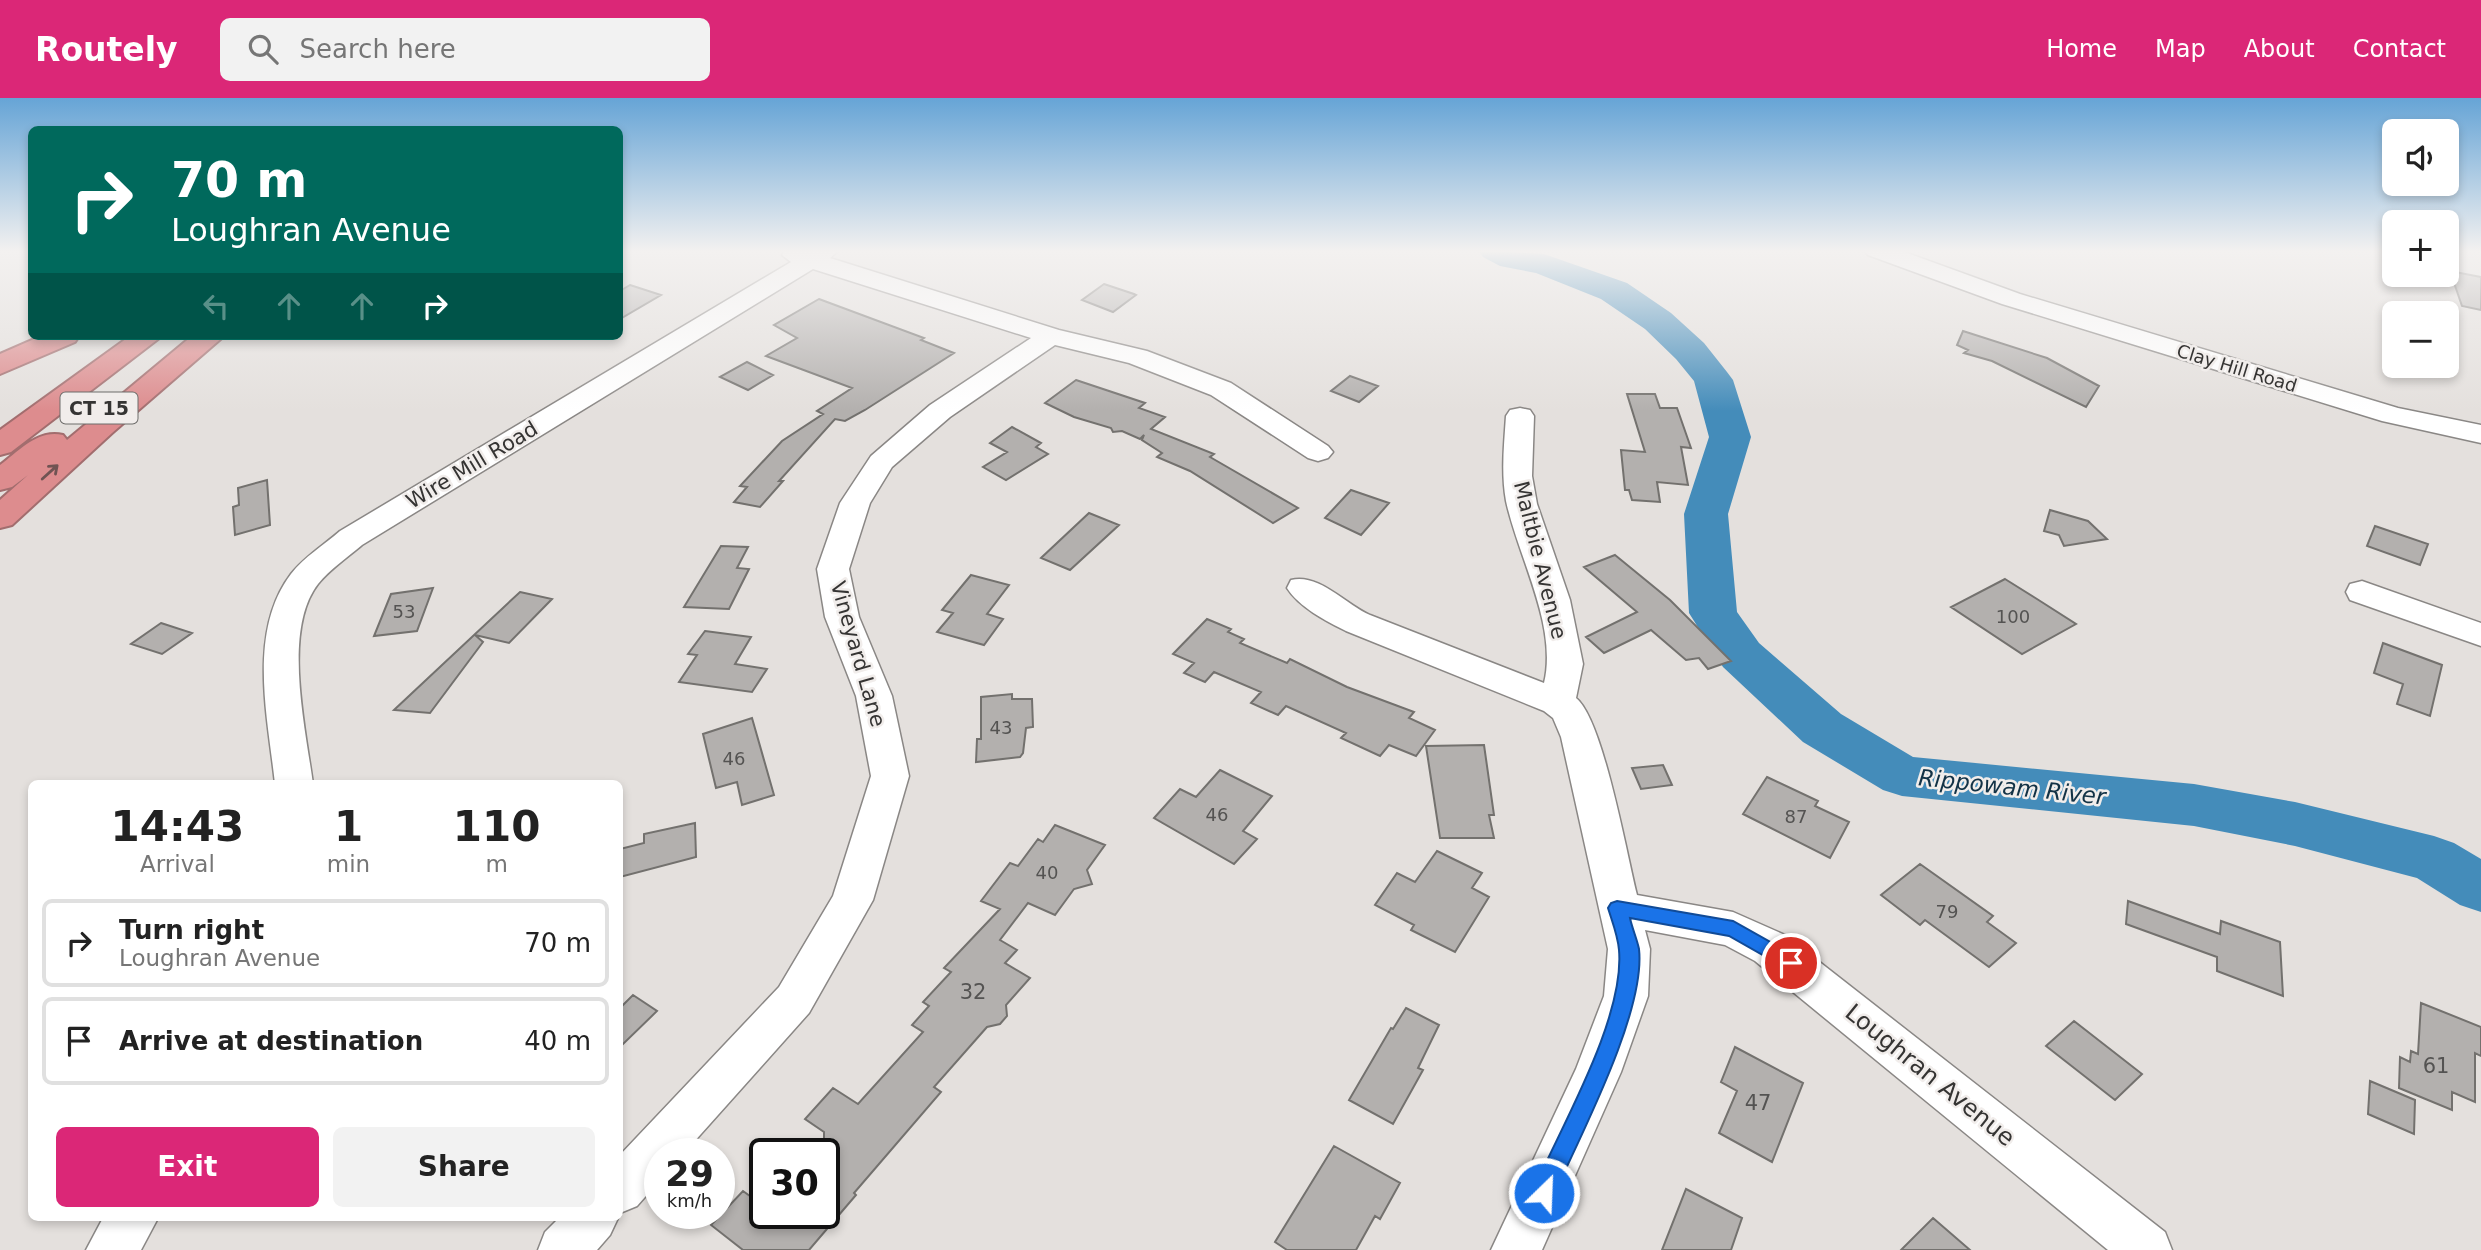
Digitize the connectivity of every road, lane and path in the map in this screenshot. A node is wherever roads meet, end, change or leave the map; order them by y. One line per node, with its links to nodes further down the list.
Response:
1 (738, 304): 20 (street, Wire Mill Road)
2 (959, 304): 4 (street)
3 (2027, 304): 11 (street, Clay Hill Road)
4 (1051, 336): 13 (street); 22 (street, Vineyard Lane)
5 (56, 340): 9 (highway)
6 (143, 340): 12 (highway, CT 15)
7 (192, 340): 14 (highway, CT 15)
8 (204, 340): 15 (highway, one-way to 8)
9 (0, 365)
10 (1520, 416): 19 (street, Maltbie Avenue)
11 (2481, 434)
12 (0, 445)
13 (1318, 452)
14 (0, 480)
15 (0, 518)
16 (1303, 588): 19 (street)
17 (2362, 593): 18 (street)
18 (2481, 635)
19 (1557, 702): 21 (street)
20 (294, 780)
21 (1617, 908): 27 (street); 28 (street, Loughran Avenue)
22 (623, 1186)
23 (131, 1221): 25 (street)
24 (590, 1221): 26 (street)
25 (111, 1250)
26 (563, 1250)
27 (1516, 1250)
28 (2147, 1250)

